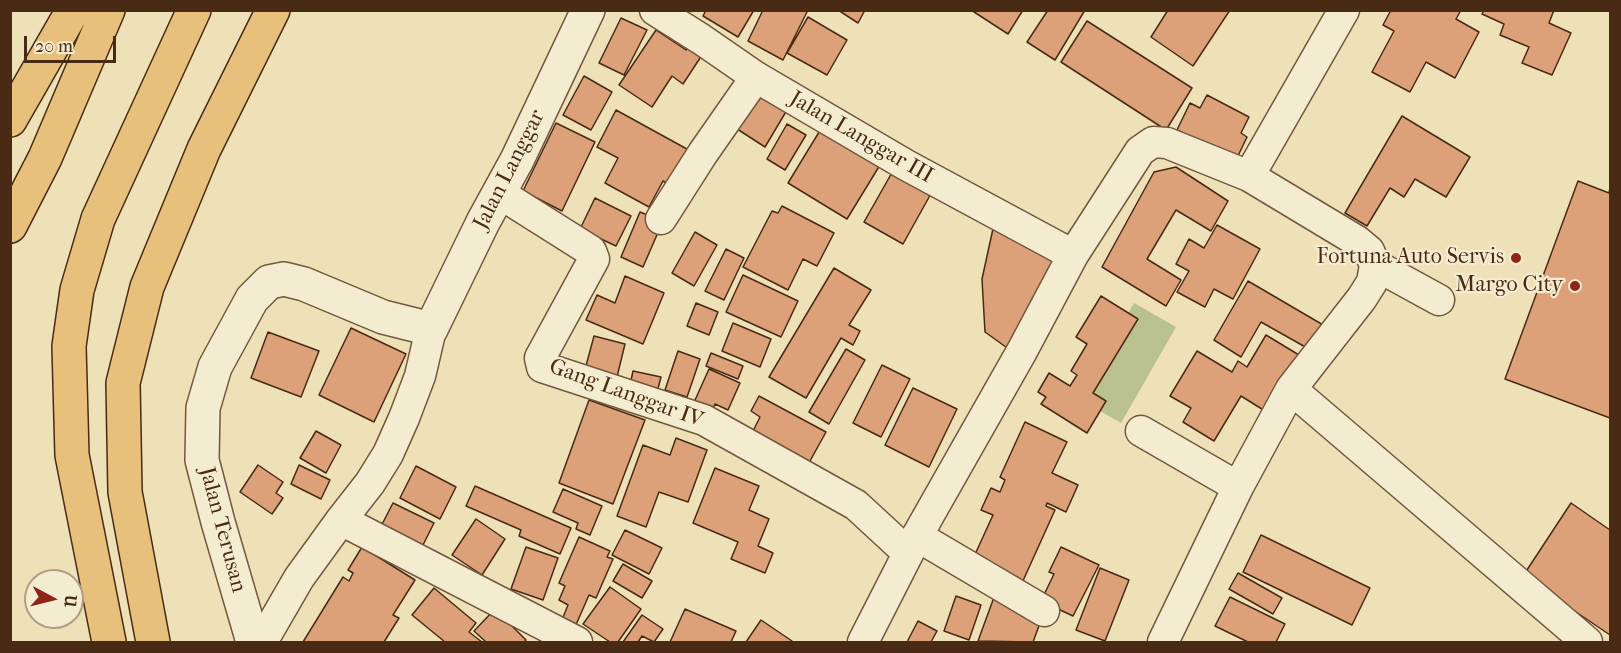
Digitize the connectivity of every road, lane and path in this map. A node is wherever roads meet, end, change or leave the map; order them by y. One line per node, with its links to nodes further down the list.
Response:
1 (73, 10): 9 (highway)
2 (108, 10): 13 (highway)
3 (194, 10): 25 (highway)
4 (273, 10): 26 (highway)
5 (588, 10): 11 (street, Jalan Langgar)
6 (655, 10): 8 (street, Jalan Langgar III)
7 (1339, 13): 10 (street)
8 (756, 77): 12 (street); 14 (street, Jalan Langgar III)
9 (10, 120)
10 (1249, 176): 14 (street); 15 (street)
11 (499, 193): 17 (street, Jalan Langgar); 22 (street, Gang Langgar IV)
12 (661, 219)
13 (10, 226)
14 (1072, 255): 22 (street)
15 (1375, 265): 16 (street); 18 (street)
16 (1439, 300)
17 (431, 329): 21 (street); 27 (street, Jalan Terusan)
18 (1291, 389): 20 (street); 24 (street)
19 (1141, 431): 20 (street)
20 (1238, 487): 31 (street)
21 (340, 520): 28 (street); 29 (street)
22 (913, 545): 23 (street); 30 (street)
23 (1044, 611)
24 (1576, 639)
25 (110, 642)
26 (153, 642)
27 (253, 642)
28 (262, 642)
29 (576, 642)
30 (863, 642)
31 (1163, 642)

